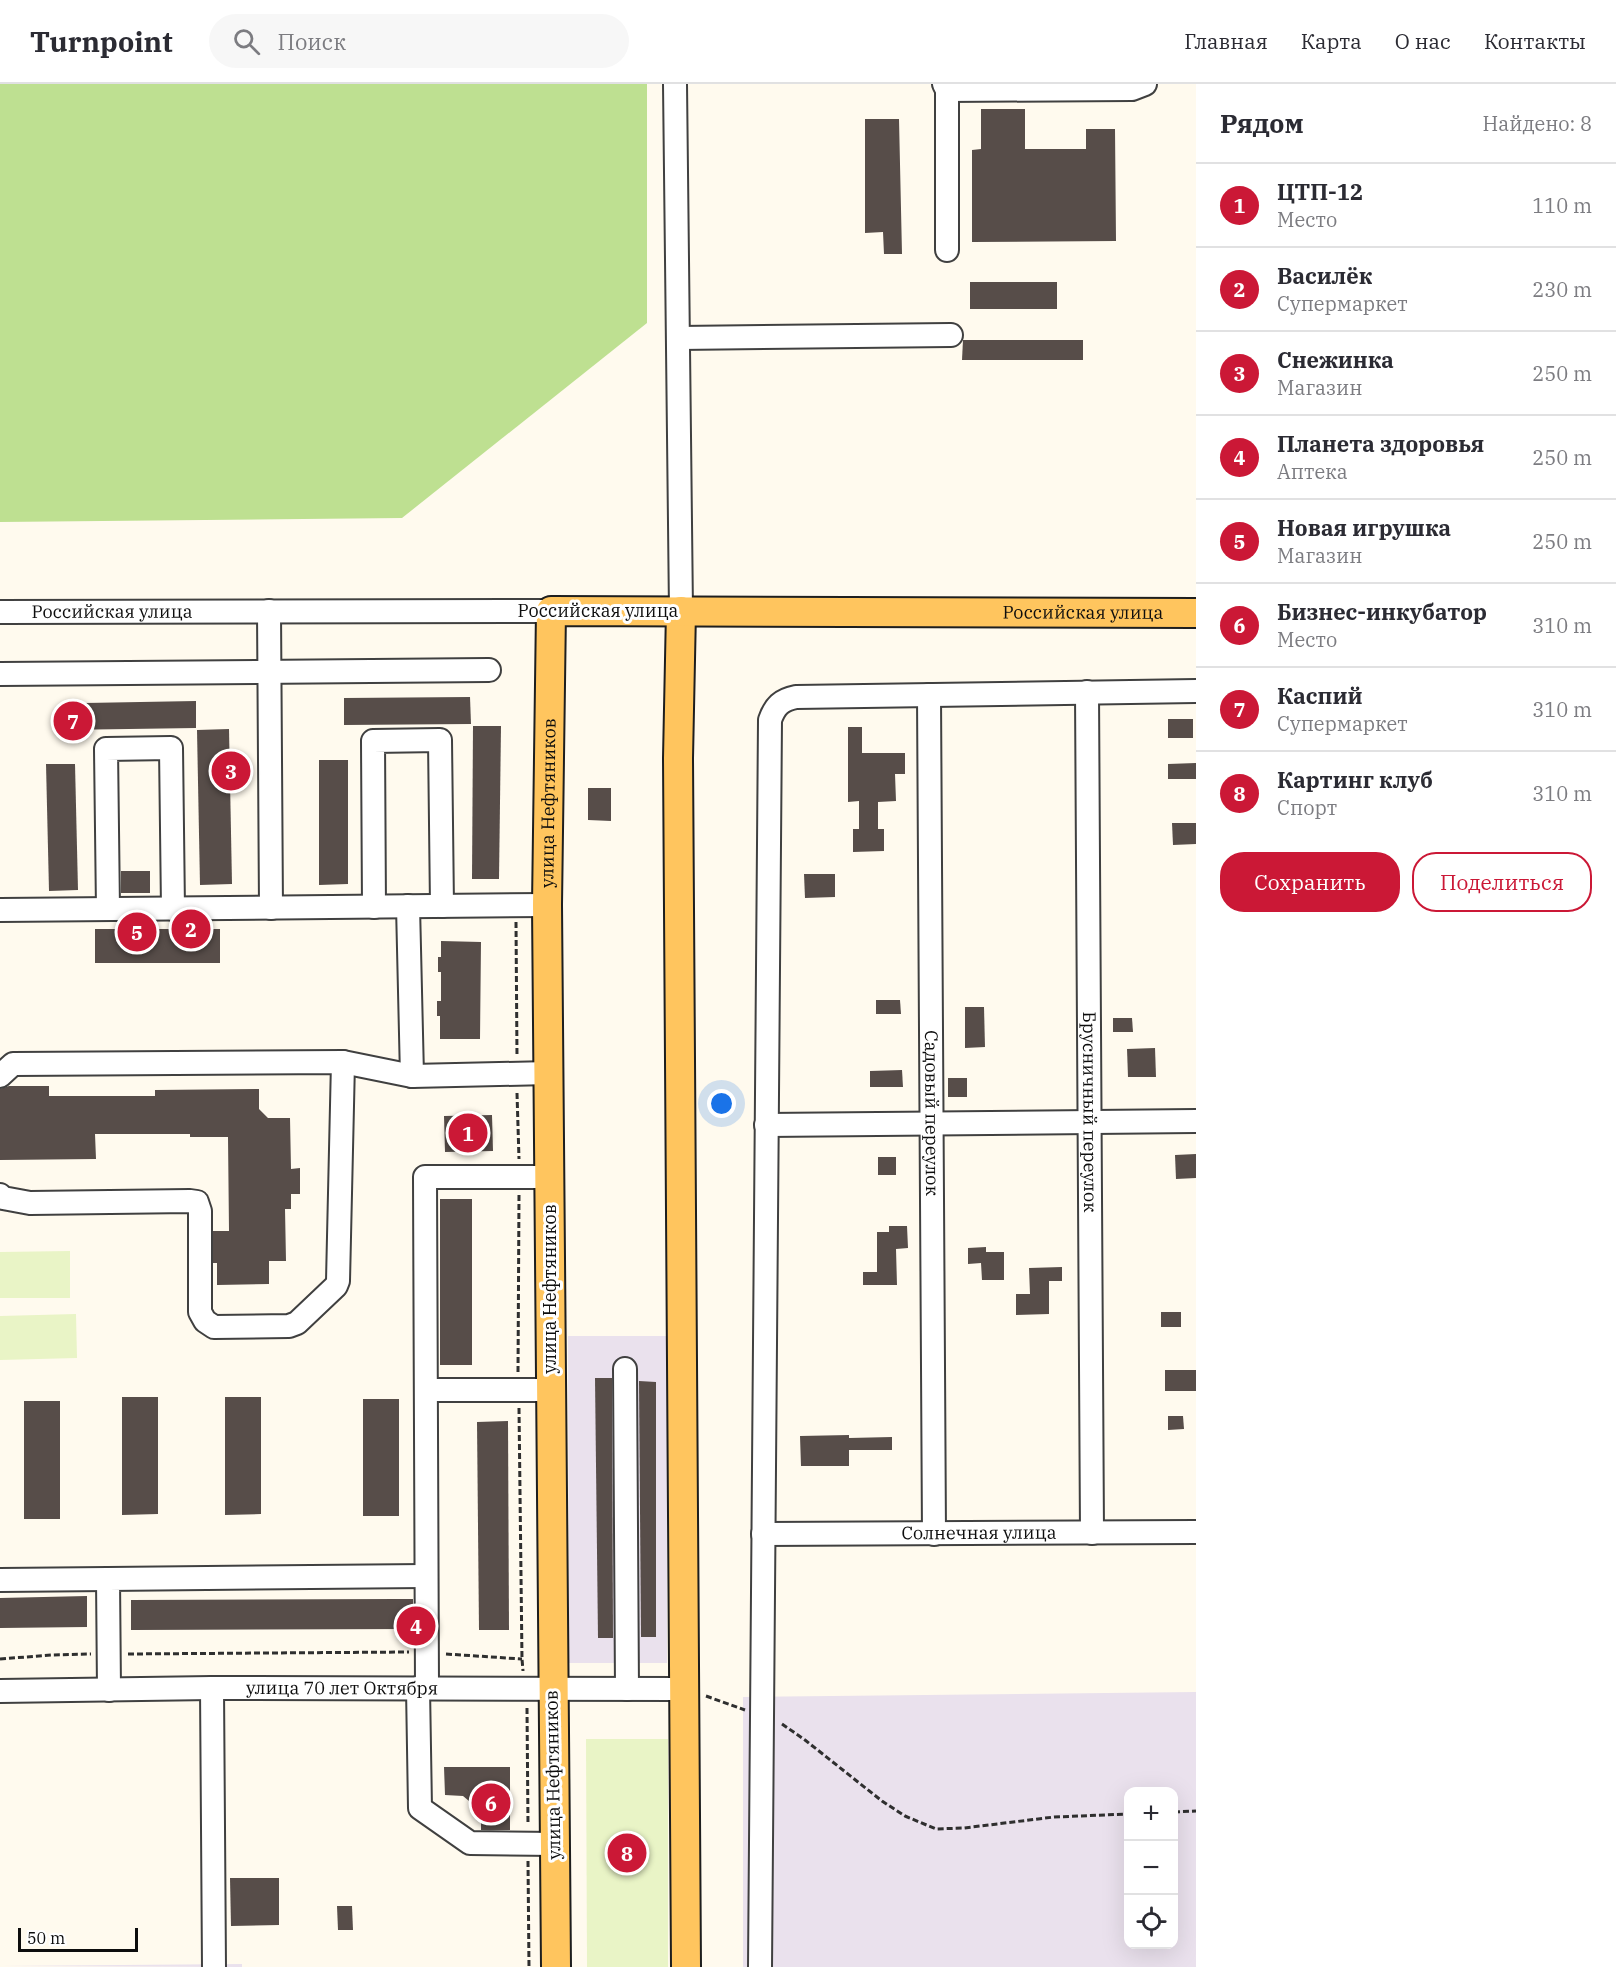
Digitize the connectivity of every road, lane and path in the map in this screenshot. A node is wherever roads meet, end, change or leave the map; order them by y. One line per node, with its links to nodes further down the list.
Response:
1 (675, 84): 6 (street)
2 (1145, 84): 3 (street)
3 (945, 87): 4 (street)
4 (947, 250)
5 (951, 335): 6 (street)
6 (679, 338): 9 (street)
7 (269, 610): 8 (street, Российская улица); 10 (street, Российская улица); 13 (street)
8 (551, 611): 9 (main road, Российская улица); 19 (main road, улица Нефтяников)
9 (681, 611): 11 (main road, Российская улица); 58 (main road)
10 (0, 612)
11 (1196, 613)
12 (489, 670): 13 (street)
13 (269, 671): 14 (street); 23 (street)
14 (0, 674)
15 (1196, 691): 16 (street)
16 (1087, 692): 17 (street); 33 (street, Брусничный переулок)
17 (929, 695): 34 (street, Садовый переулок); 35 (street)
18 (516, 905): 19 (street); 21 (street); 28 (path)
19 (547, 905): 29 (main road, улица Нефтяников)
20 (408, 906): 21 (street); 22 (street); 31 (street)
21 (441, 906): 22 (street)
22 (374, 907): 23 (street)
23 (271, 908): 25 (street)
24 (108, 909): 25 (street); 25 (street); 26 (street)
25 (173, 909)
26 (0, 910)
27 (343, 1062): 30 (street); 31 (street); 38 (street)
28 (517, 1073): 29 (street); 31 (street); 36 (path)
29 (549, 1073): 37 (main road, улица Нефтяников)
30 (0, 1076)
31 (412, 1076)
32 (1196, 1121): 33 (street)
33 (1089, 1122): 34 (street); 44 (street, Брусничный переулок)
34 (932, 1124): 35 (street); 46 (street, Садовый переулок)
35 (766, 1125): 45 (street)
36 (519, 1177): 37 (street); 40 (street); 41 (path)
37 (549, 1177): 42 (main road, улица Нефтяников)
38 (0, 1195)
39 (625, 1369): 57 (street)
40 (426, 1390): 41 (street); 47 (street)
41 (518, 1390): 42 (street); 53 (path)
42 (550, 1390): 56 (main road, улица Нефтяников)
43 (1196, 1532): 44 (street, Солнечная улица)
44 (1092, 1533): 46 (street, Солнечная улица)
45 (763, 1534): 46 (street, Солнечная улица); 71 (street)
46 (934, 1534)
47 (426, 1576): 48 (street); 50 (street)
48 (108, 1579): 49 (street); 51 (street)
49 (0, 1580)
50 (427, 1653): 51 (path); 53 (path); 55 (street)
51 (108, 1654): 52 (path); 60 (street)
52 (0, 1659)
53 (522, 1659): 56 (path)
54 (212, 1688): 55 (street, улица 70 лет Октября); 60 (street, улица 70 лет Октября); 67 (street)
55 (422, 1688): 56 (street, улица 70 лет Октября); 66 (street)
56 (539, 1688): 57 (street, улица 70 лет Октября); 66 (main road, улица Нефтяников); 66 (path)
57 (627, 1689): 58 (street, улица 70 лет Октября)
58 (684, 1689): 61 (path); 70 (main road)
59 (0, 1690): 60 (street, улица 70 лет Октября)
60 (109, 1690)
61 (745, 1710)
62 (777, 1721): 65 (path)
63 (1196, 1811): 64 (path)
64 (1178, 1812)
65 (1124, 1814)
66 (541, 1844): 68 (path); 69 (main road, улица Нефтяников)
67 (214, 1967)
68 (529, 1967)
69 (556, 1967)
70 (686, 1967)
71 (760, 1967)

